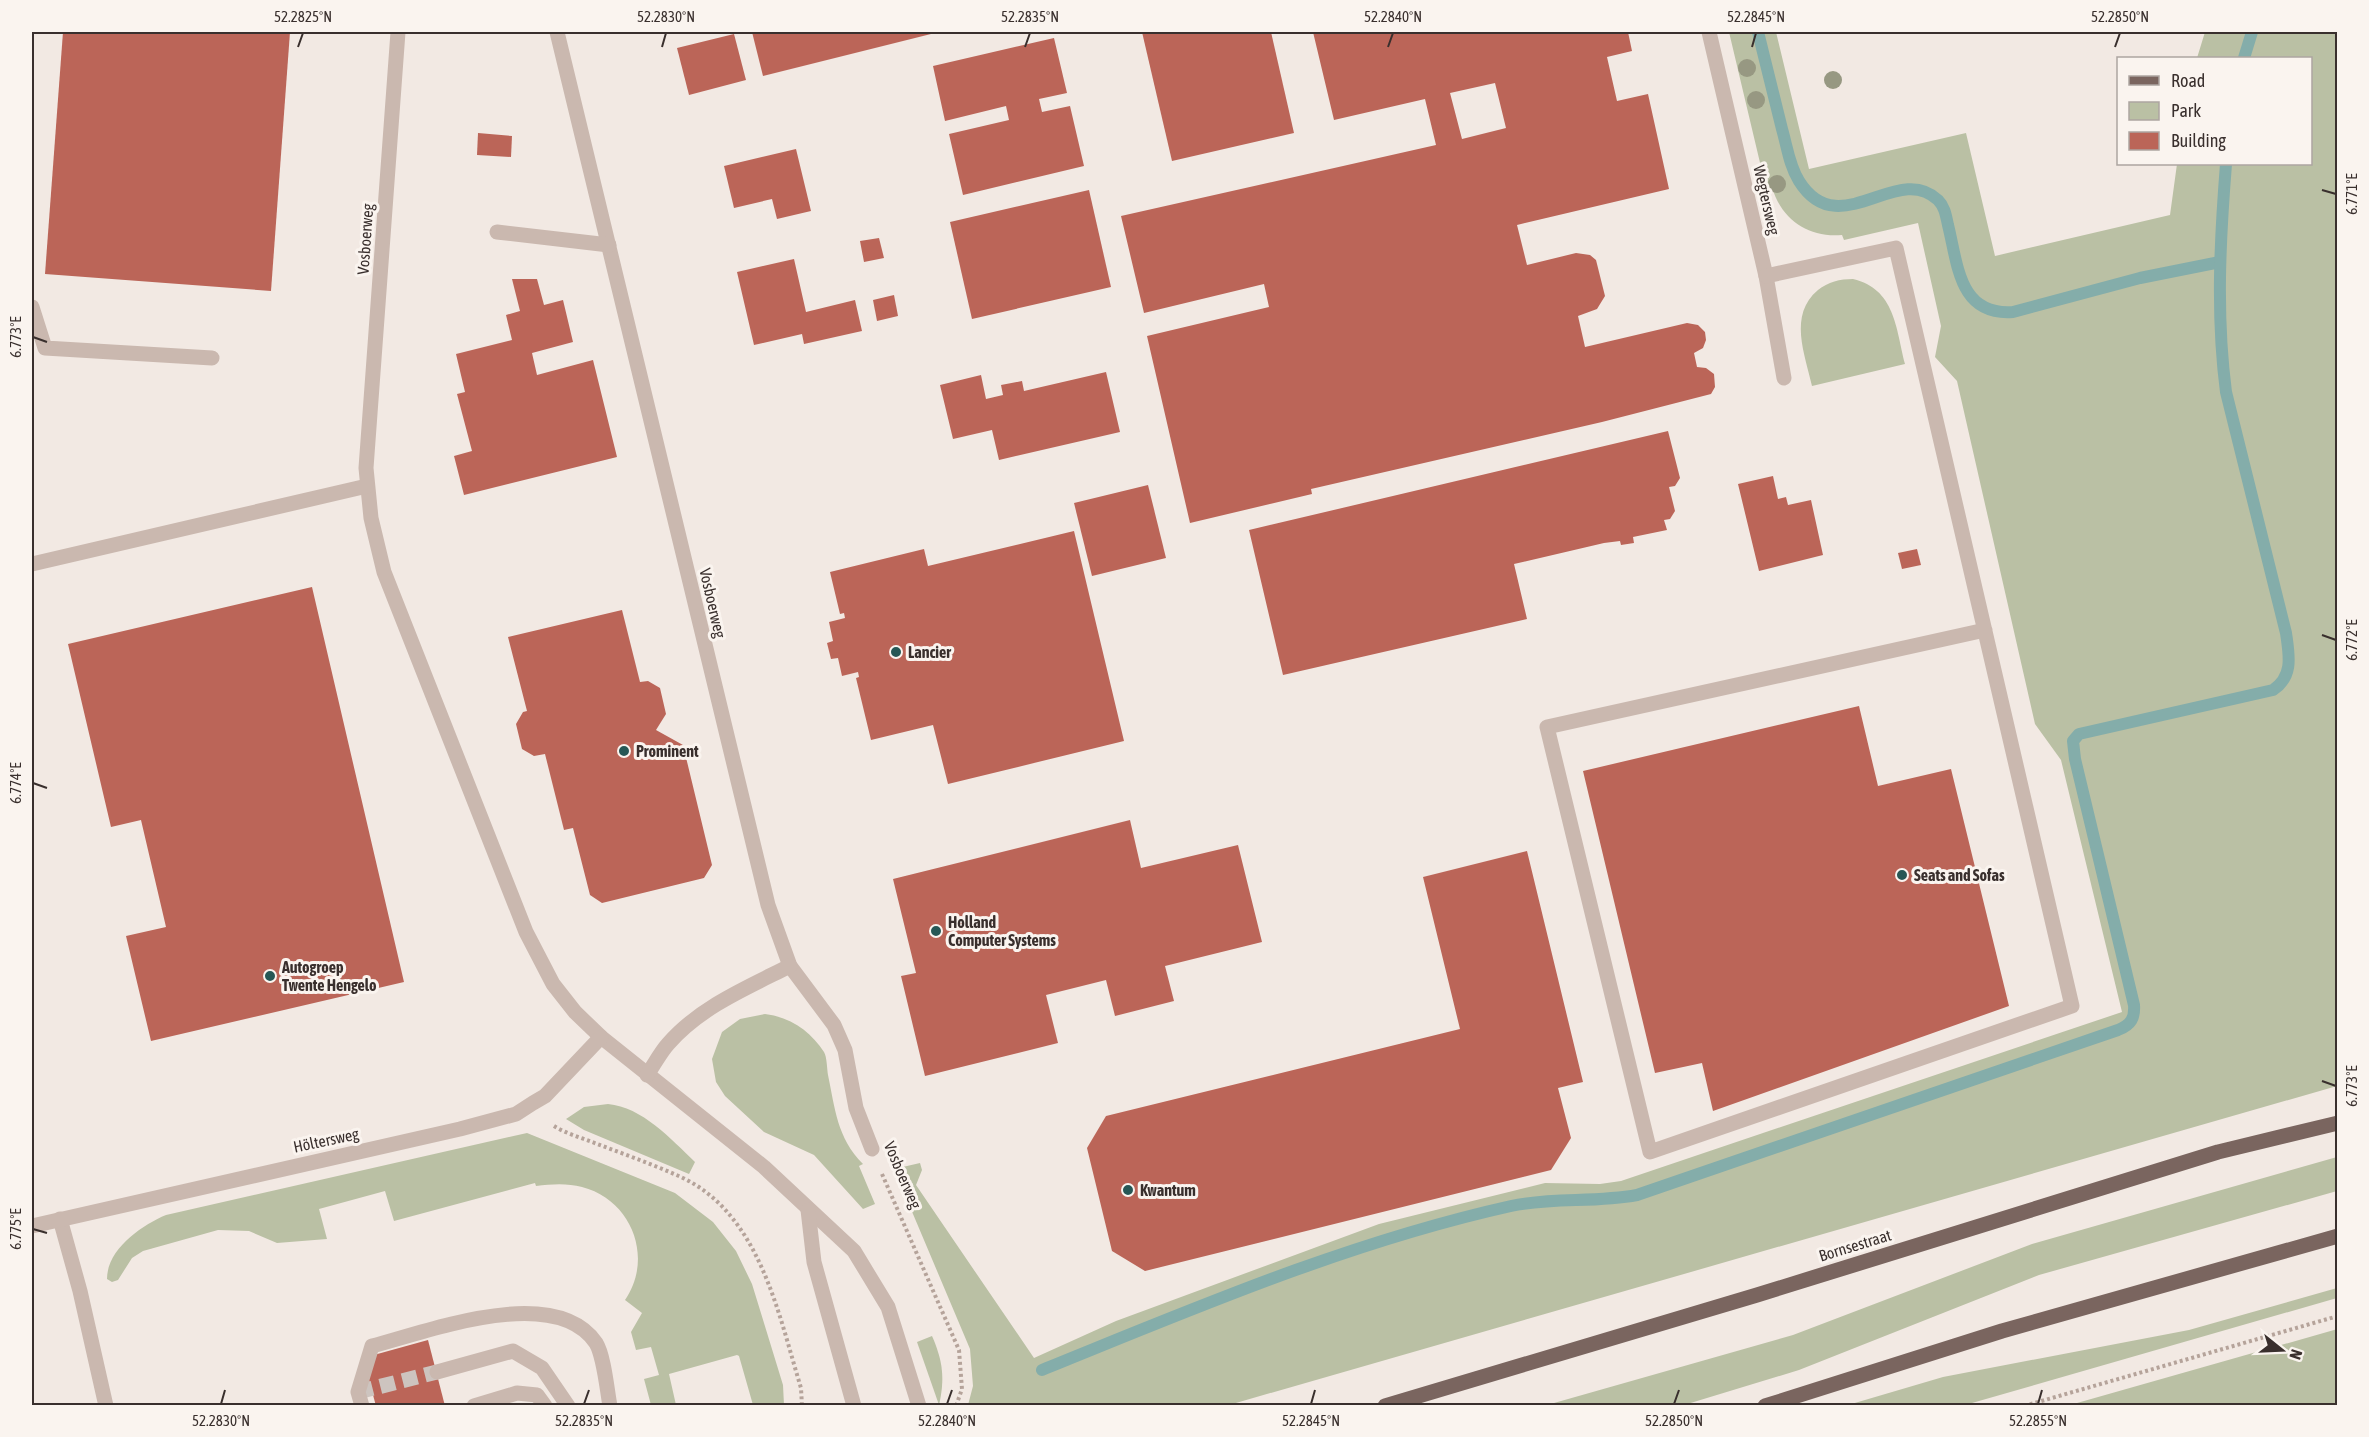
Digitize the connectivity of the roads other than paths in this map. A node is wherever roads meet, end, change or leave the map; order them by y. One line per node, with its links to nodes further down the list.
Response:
1 (398, 32): 10 (street, Vosboerweg)
2 (557, 32): 5 (street, Vosboerweg)
3 (1709, 32): 6 (street, Wegtersweg)
4 (497, 232): 5 (street)
5 (609, 245): 13 (street, Vosboerweg)
6 (1766, 276): 9 (street, Wegtersweg); 12 (street)
7 (32, 307): 8 (street)
8 (212, 358)
9 (1784, 378)
10 (367, 486): 11 (street); 14 (street, Vosboerweg)
11 (32, 564)
12 (1985, 630): 12 (street)
13 (790, 966): 15 (street); 17 (street, Vosboerweg)
14 (601, 1037): 15 (street, Vosboerweg); 19 (street, Höltersweg)
15 (647, 1075): 18 (street, Vosboerweg)
16 (2337, 1123): 31 (main road, Bornsestraat)
17 (872, 1149)
18 (808, 1209): 29 (street); 30 (street, Vosboerweg)
19 (60, 1219): 20 (street, Höltersweg); 23 (street)
20 (32, 1226)
21 (2337, 1236): 32 (main road)
22 (437, 1372): 27 (street)
23 (106, 1406)
24 (362, 1406): 28 (street)
25 (474, 1406): 26 (street)
26 (545, 1406)
27 (568, 1406)
28 (610, 1406)
29 (854, 1406)
30 (920, 1406)
31 (1385, 1406)
32 (1765, 1406)

